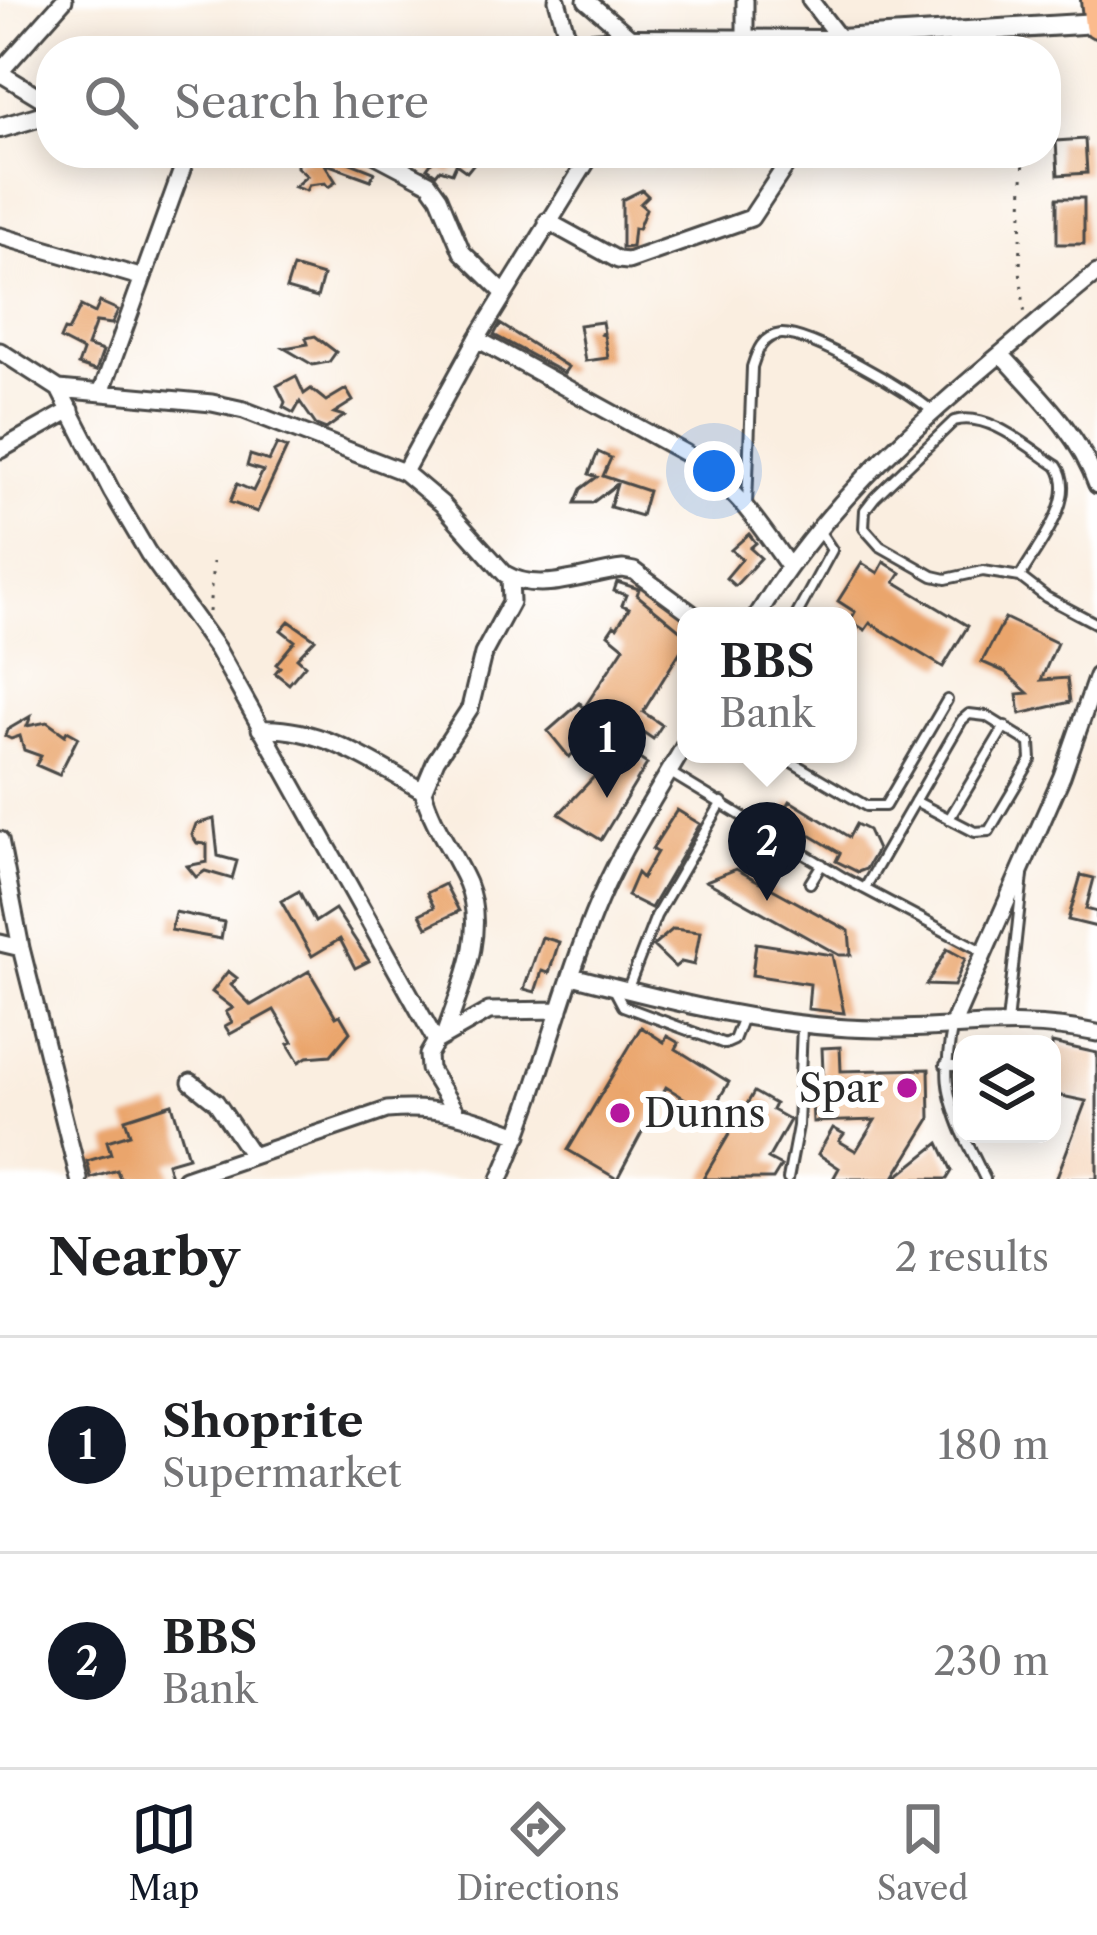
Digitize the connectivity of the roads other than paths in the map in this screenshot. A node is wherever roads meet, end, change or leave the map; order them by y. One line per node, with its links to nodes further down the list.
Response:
1 (64, 0): 13 (street)
2 (557, 0): 8 (street)
3 (586, 0): 9 (street)
4 (745, 0): 10 (street)
5 (810, 0): 11 (street)
6 (1094, 0): 7 (main road)
7 (1097, 24): 12 (street)
8 (567, 36)
9 (628, 36)
10 (746, 36)
11 (838, 36)
12 (891, 36)
13 (0, 72): 14 (street)
14 (36, 97)
15 (36, 114): 16 (street)
16 (0, 128)
17 (182, 168): 24 (street)
18 (400, 168): 25 (street)
19 (582, 168): 21 (street)
20 (784, 168): 21 (street)
21 (548, 221): 25 (street)
22 (0, 236): 24 (street)
23 (1097, 273): 28 (street)
24 (140, 278): 30 (street)
25 (504, 293): 26 (street)
26 (477, 339): 34 (street); 36 (street)
27 (0, 351): 29 (street)
28 (1001, 354): 32 (street); 35 (street)
29 (59, 389): 30 (street); 31 (street)
30 (101, 393): 34 (street)
31 (71, 410): 33 (street); 48 (street)
32 (932, 411): 36 (lane); 37 (street)
33 (0, 450)
34 (404, 472): 40 (street)
35 (1097, 485)
36 (747, 506): 38 (street)
37 (817, 527): 38 (street); 43 (lane)
38 (788, 565): 42 (street)
39 (1020, 577): 39 (lane); 44 (lane)
40 (510, 578): 41 (street); 52 (street)
41 (683, 607)
42 (762, 607)
43 (801, 607)
44 (1097, 623)
45 (1097, 676): 59 (street)
46 (947, 700): 50 (lane)
47 (1005, 726): 53 (lane); 55 (lane); 55 (lane)
48 (260, 729): 52 (street); 73 (street)
49 (677, 758): 51 (street)
50 (793, 763)
51 (669, 772): 54 (lane); 65 (street)
52 (423, 791): 73 (street)
53 (915, 801): 55 (lane); 61 (lane)
54 (722, 802): 58 (lane); 66 (lane)
55 (949, 819)
56 (0, 840): 57 (street)
57 (3, 859): 63 (street)
58 (822, 864): 60 (lane); 61 (lane)
59 (1024, 865): 64 (street); 69 (lane)
60 (810, 884)
61 (865, 888): 64 (lane)
62 (0, 943): 63 (street)
63 (21, 948): 82 (street)
64 (985, 953): 71 (street)
65 (572, 976): 66 (street); 67 (street)
66 (620, 990): 68 (street); 68 (lane)
67 (560, 1010): 73 (street); 79 (street)
68 (743, 1016): 70 (street)
69 (1007, 1023): 71 (street); 72 (street)
70 (802, 1026): 71 (street); 85 (lane)
71 (952, 1026): 74 (lane)
72 (1097, 1033)
73 (440, 1039): 78 (street)
74 (945, 1065): 75 (lane); 77 (lane)
75 (953, 1066)
76 (191, 1082): 81 (street)
77 (953, 1109)
78 (454, 1111): 79 (street); 81 (street)
79 (519, 1135): 84 (street)
80 (968, 1143): 86 (lane)
81 (250, 1154): 83 (street)
82 (79, 1179)
83 (185, 1179)
84 (500, 1179)
85 (788, 1179)
86 (985, 1179)

